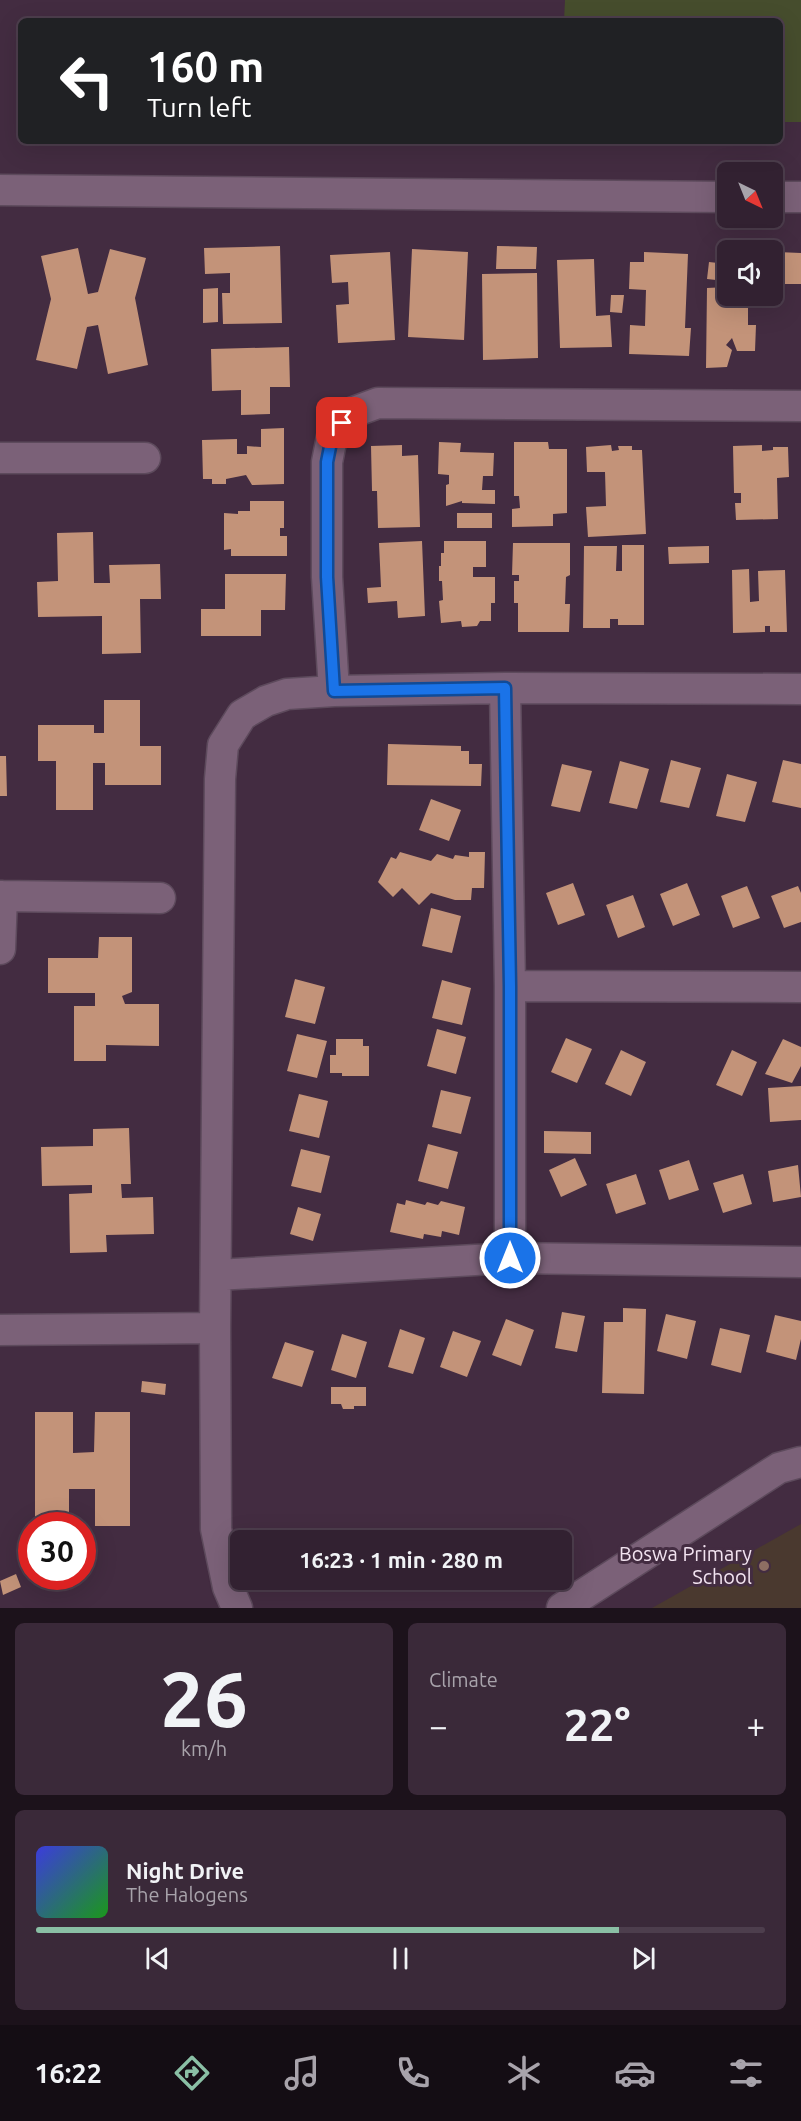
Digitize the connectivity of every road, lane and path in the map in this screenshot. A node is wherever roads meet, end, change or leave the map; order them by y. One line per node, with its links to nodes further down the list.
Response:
1 (0, 190): 2 (street)
2 (717, 196)
3 (783, 197): 4 (street)
4 (801, 197)
5 (801, 406): 10 (street)
6 (0, 458): 7 (street)
7 (144, 458)
8 (505, 688): 9 (street); 10 (street); 14 (street)
9 (801, 689)
10 (334, 691): 18 (street)
11 (1, 896): 12 (street); 13 (street)
12 (160, 898)
13 (0, 949)
14 (510, 986): 15 (street); 16 (street)
15 (801, 987)
16 (510, 1258): 17 (street); 18 (street)
17 (801, 1262)
18 (217, 1275): 19 (street)
19 (215, 1328): 20 (street); 22 (street)
20 (0, 1330)
21 (801, 1462): 23 (street)
22 (237, 1608)
23 (562, 1608)

